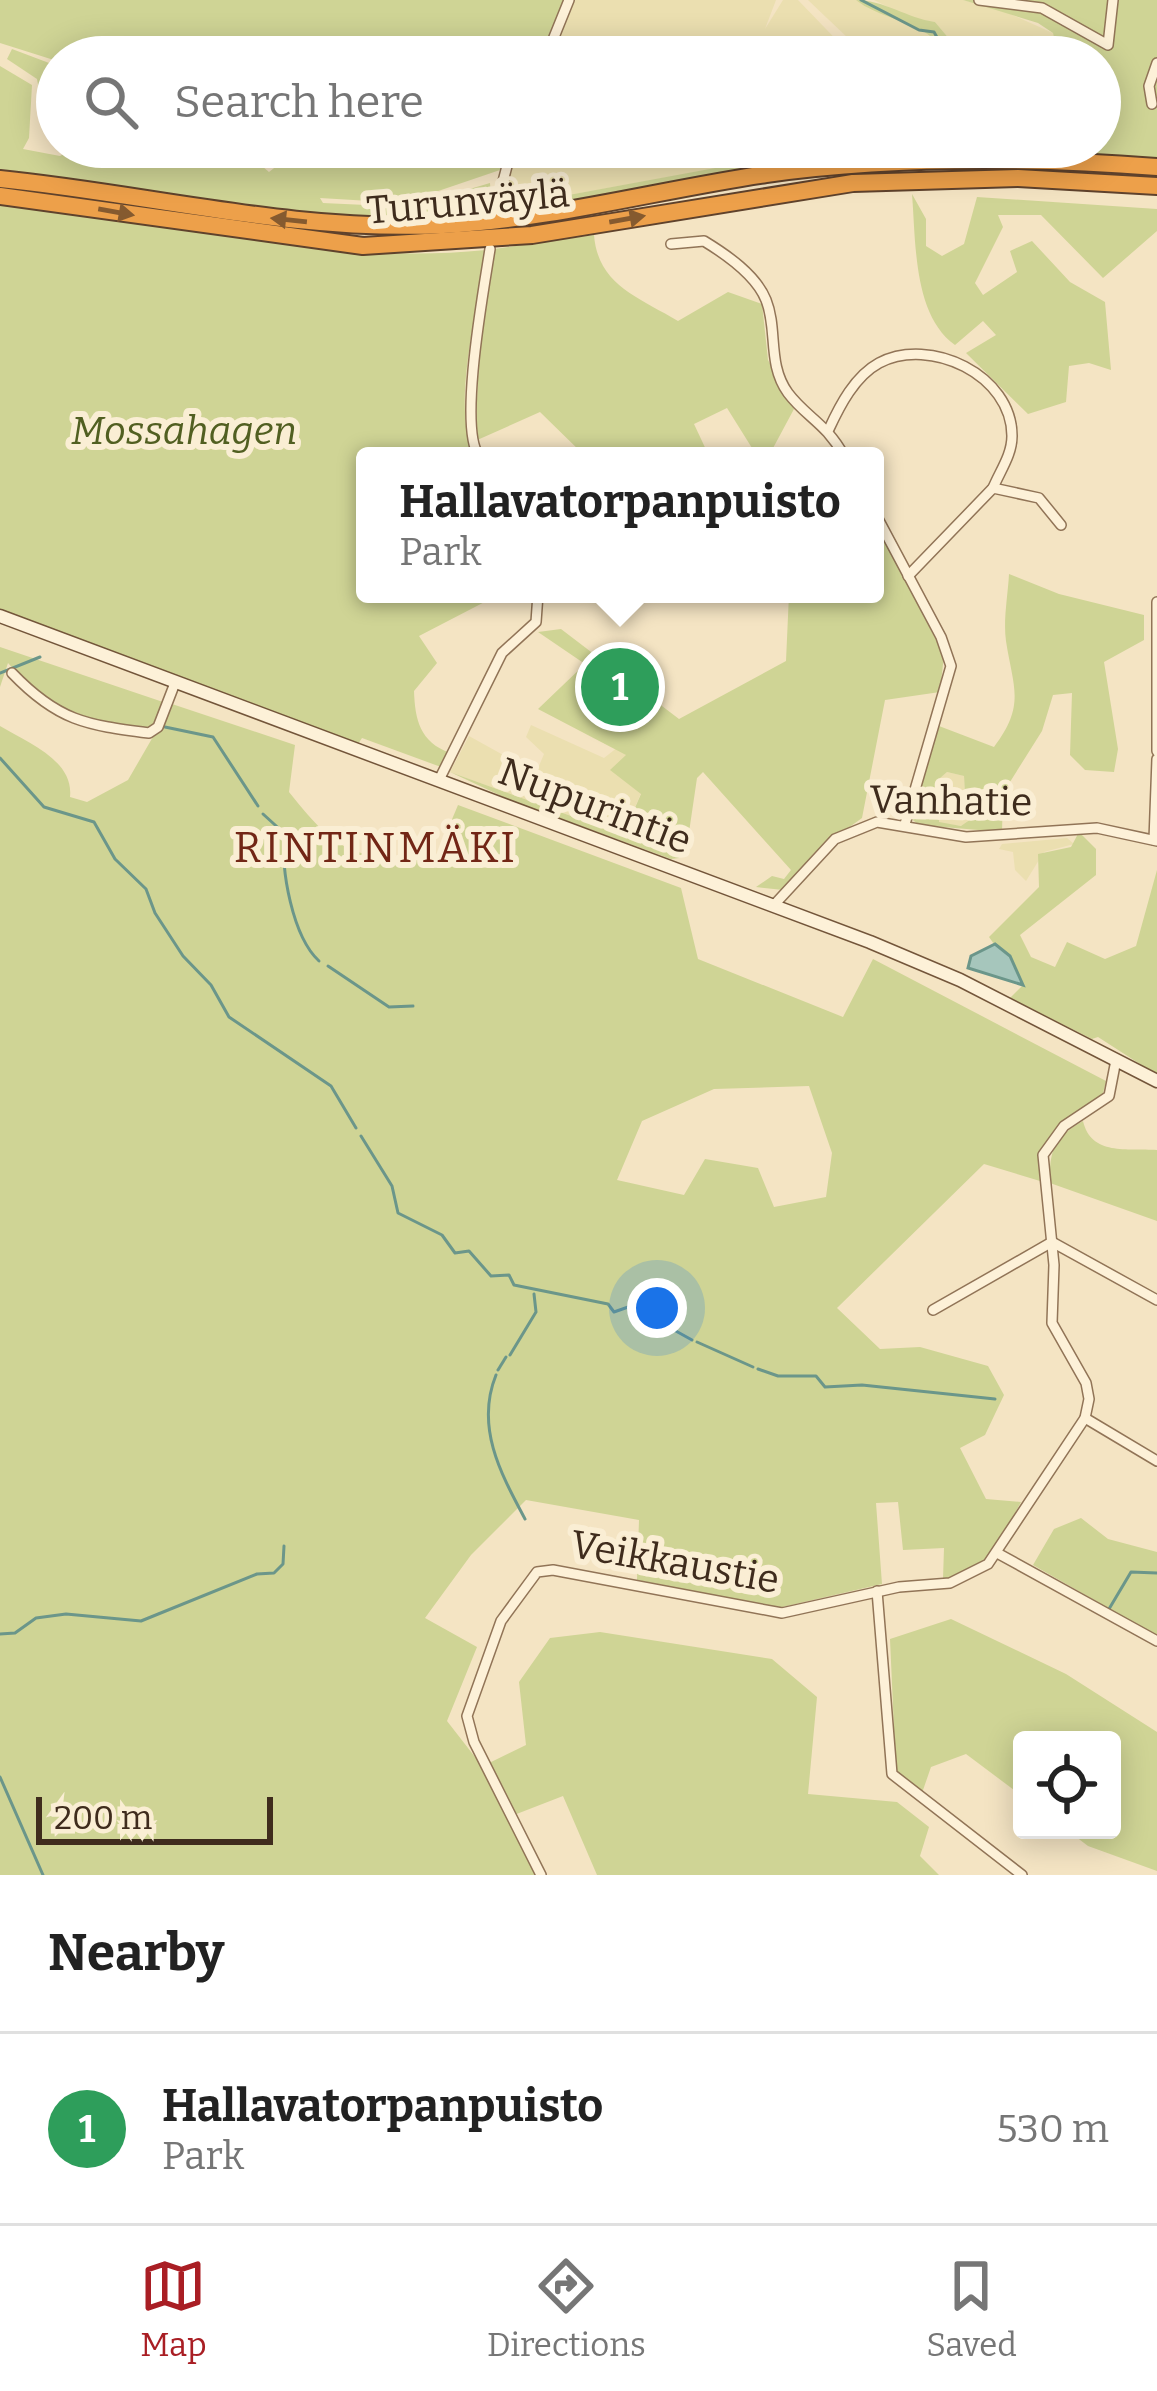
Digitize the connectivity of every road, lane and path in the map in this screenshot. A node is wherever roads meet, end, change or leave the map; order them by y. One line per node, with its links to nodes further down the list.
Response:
1 (568, 0): 4 (street)
2 (979, 0): 5 (street)
3 (1113, 0): 6 (street)
4 (554, 36)
5 (1092, 36)
6 (1109, 36)
7 (1157, 63): 8 (street)
8 (1152, 104)
9 (1121, 164): 10 (highway, Turunväylä, one-way to 9)
10 (1157, 166)
11 (507, 168): 16 (street)
12 (828, 168): 13 (highway, Turunväylä, one-way to 13)
13 (0, 179)
14 (1157, 186): 15 (highway, Turunväylä, one-way to 14)
15 (0, 196)
16 (495, 212)
17 (671, 244): 19 (street)
18 (490, 249): 20 (street)
19 (829, 429): 21 (street); 22 (street)
20 (474, 447)
21 (839, 447)
22 (993, 488): 23 (street); 25 (street)
23 (1061, 524)
24 (884, 530): 25 (street)
25 (908, 576): 33 (street)
26 (1157, 602): 31 (street)
27 (537, 603): 32 (street)
28 (0, 616): 30 (main road, Nupurintie)
29 (12, 673): 30 (street)
30 (175, 683): 32 (main road, Nupurintie)
31 (1157, 755): 34 (street)
32 (439, 780): 35 (main road, Nupurintie)
33 (905, 824): 34 (street, Vanhatie); 35 (street, Vanhatie)
34 (1155, 840)
35 (774, 905): 36 (main road, Nupurintie)
36 (1116, 1060): 37 (main road, Nupurintie); 38 (street)
37 (1157, 1081)
38 (1052, 1242): 39 (street); 40 (street); 41 (street)
39 (1157, 1300)
40 (933, 1310)
41 (1085, 1418): 42 (street); 43 (street)
42 (1157, 1461)
43 (999, 1554): 44 (street, Veikkaustie); 45 (street)
44 (877, 1592): 46 (street, Veikkaustie); 47 (street)
45 (1157, 1641)
46 (541, 1875)
47 (1022, 1875)

